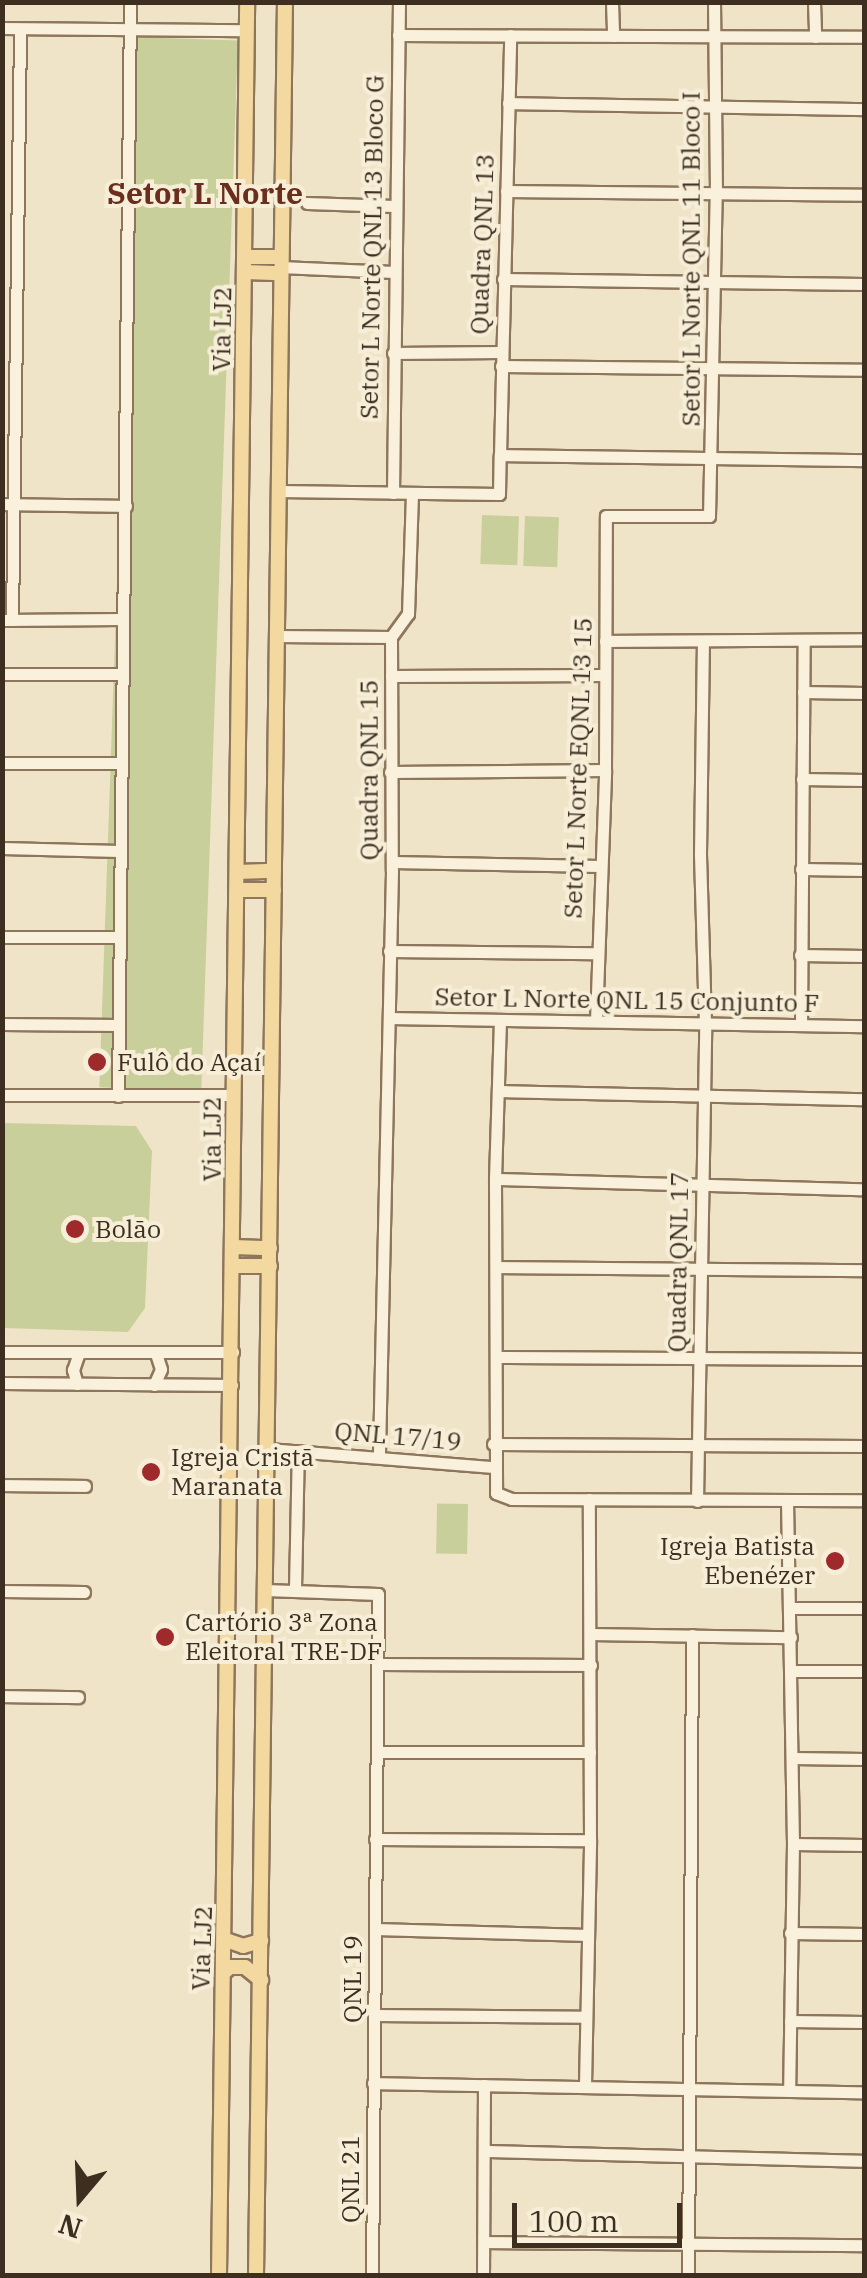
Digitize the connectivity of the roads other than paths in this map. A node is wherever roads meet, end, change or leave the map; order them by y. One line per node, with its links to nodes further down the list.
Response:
1 (130, 2): 10 (street)
2 (247, 2): 11 (main road, Via LJ2)
3 (284, 2): 31 (main road)
4 (399, 2): 12 (street, Setor L Norte QNL 13 Bloco G)
5 (612, 2): 15 (street)
6 (714, 2): 14 (street, Setor L Norte QNL 11 Bloco I)
7 (814, 2): 16 (street)
8 (2, 28): 9 (street)
9 (20, 28): 10 (street); 19 (street)
10 (131, 30): 11 (street); 50 (street)
11 (246, 30): 30 (main road, Via LJ2)
12 (398, 35): 13 (street); 29 (street, Setor L Norte QNL 13 Bloco G)
13 (510, 35): 15 (street); 20 (street, Quadra QNL 13)
14 (714, 35): 15 (street); 16 (street); 21 (street, Setor L Norte QNL 11 Bloco I)
15 (612, 36)
16 (815, 36): 17 (street)
17 (864, 37)
18 (2, 96): 19 (street)
19 (18, 96): 24 (street)
20 (508, 102): 21 (street); 25 (street, Quadra QNL 13)
21 (715, 108): 22 (street); 26 (street, Setor L Norte QNL 11 Bloco I)
22 (864, 109)
23 (2, 188): 24 (street)
24 (17, 188): 32 (street)
25 (506, 191): 26 (street); 34 (street, Quadra QNL 13)
26 (716, 192): 27 (street); 35 (street, Setor L Norte QNL 11 Bloco I)
27 (864, 195)
28 (307, 203): 29 (street)
29 (394, 206): 33 (street, Setor L Norte QNL 13 Bloco G)
30 (246, 264): 31 (main road); 79 (main road, Via LJ2)
31 (280, 266): 33 (street); 46 (main road)
32 (9, 272): 39 (street)
33 (394, 272): 37 (street, Setor L Norte QNL 13 Bloco G)
34 (503, 279): 35 (street); 38 (street, Quadra QNL 13)
35 (714, 282): 36 (street); 40 (street, Setor L Norte QNL 11 Bloco I)
36 (864, 284)
37 (393, 353): 38 (street); 47 (street, Setor L Norte QNL 13 Bloco G)
38 (501, 359): 40 (street); 43 (street, Quadra QNL 13)
39 (9, 363): 42 (street)
40 (713, 370): 41 (street); 44 (street, Setor L Norte QNL 11 Bloco I)
41 (864, 370)
42 (8, 453): 49 (street)
43 (500, 455): 44 (street); 48 (street, Quadra QNL 13)
44 (713, 457): 45 (street); 51 (street, Setor L Norte QNL 11 Bloco I)
45 (864, 460)
46 (278, 491): 47 (street); 54 (main road)
47 (392, 493): 48 (street)
48 (412, 493): 55 (street)
49 (8, 504): 50 (street); 53 (street)
50 (126, 506): 52 (street)
51 (606, 516): 56 (street, Setor L Norte EQNL 13 15)
52 (122, 619): 53 (street); 61 (street)
53 (7, 620)
54 (276, 636): 55 (street); 78 (main road)
55 (391, 637): 63 (street, Quadra QNL 15)
56 (605, 640): 59 (street); 62 (street, Setor L Norte EQNL 13 15)
57 (804, 640): 58 (street); 59 (street); 64 (street)
58 (864, 640)
59 (703, 642): 91 (street)
60 (2, 674): 61 (street)
61 (122, 674): 67 (street)
62 (605, 675): 63 (street); 68 (street, Setor L Norte EQNL 13 15)
63 (391, 676): 69 (street, Quadra QNL 15)
64 (802, 692): 65 (street); 70 (street)
65 (864, 693)
66 (2, 763): 67 (street)
67 (120, 763): 73 (street)
68 (605, 770): 69 (street); 75 (street, Setor L Norte EQNL 13 15)
69 (390, 772): 74 (street, Quadra QNL 15)
70 (802, 779): 71 (street); 76 (street)
71 (864, 780)
72 (2, 848): 73 (street)
73 (119, 851): 83 (street)
74 (392, 862): 75 (street); 84 (street, Quadra QNL 15)
75 (599, 866): 85 (street, Setor L Norte EQNL 13 15)
76 (801, 869): 77 (street); 86 (street)
77 (864, 870)
78 (274, 871): 79 (main road); 81 (main road)
79 (237, 872): 80 (main road, Via LJ2)
80 (237, 890): 81 (main road); 98 (main road, Via LJ2)
81 (274, 890): 106 (main road)
82 (2, 937): 83 (street)
83 (117, 937): 93 (street)
84 (389, 951): 85 (street); 88 (street, Quadra QNL 15)
85 (595, 954): 90 (street, Setor L Norte EQNL 13 15)
86 (800, 956): 87 (street, Setor L Norte QNL 15 Conjunto F); 94 (street)
87 (864, 956)
88 (389, 1018): 89 (street, Setor L Norte QNL 15 Conjunto F); 128 (street)
89 (500, 1020): 90 (street, Setor L Norte QNL 15 Conjunto F); 96 (street)
90 (596, 1022): 91 (street, Setor L Norte QNL 15 Conjunto F)
91 (705, 1023): 94 (street, Setor L Norte QNL 15 Conjunto F); 99 (street, Quadra QNL 17)
92 (2, 1024): 93 (street)
93 (118, 1025): 100 (street)
94 (801, 1025): 95 (street, Setor L Norte QNL 15 Conjunto F)
95 (864, 1026)
96 (500, 1091): 99 (street); 102 (street)
97 (2, 1095): 100 (street)
98 (234, 1095): 100 (street); 105 (main road, Via LJ2)
99 (702, 1095): 101 (street); 103 (street, Quadra QNL 17)
100 (118, 1096)
101 (864, 1099)
102 (495, 1178): 103 (street); 109 (street)
103 (702, 1181): 104 (street); 110 (street, Quadra QNL 17)
104 (864, 1190)
105 (233, 1247): 106 (main road); 107 (main road, Via LJ2)
106 (270, 1248): 108 (main road)
107 (233, 1266): 108 (main road); 113 (main road, Via LJ2)
108 (270, 1266): 126 (main road)
109 (496, 1267): 110 (street); 117 (street)
110 (700, 1269): 111 (street); 116 (street, Quadra QNL 17)
111 (864, 1270)
112 (2, 1352): 114 (street)
113 (233, 1352): 115 (street); 122 (main road, Via LJ2)
114 (79, 1354): 115 (street); 120 (street)
115 (156, 1354): 121 (street)
116 (699, 1356): 117 (street); 118 (street); 124 (street, Quadra QNL 17)
117 (496, 1357): 123 (street)
118 (864, 1359)
119 (2, 1382): 120 (street)
120 (76, 1384): 121 (street)
121 (154, 1384): 122 (street)
122 (232, 1385): 163 (main road, Via LJ2)
123 (493, 1444): 124 (street); 129 (street)
124 (699, 1444): 125 (street); 133 (street, Quadra QNL 17)
125 (864, 1446)
126 (268, 1449): 127 (street, QNL 17/19); 137 (main road)
127 (298, 1451): 128 (street, QNL 17/19); 136 (street, QNL 17/19)
128 (379, 1454): 129 (street, QNL 17/19)
129 (493, 1467): 132 (street)
130 (2, 1486): 131 (street)
131 (85, 1486)
132 (589, 1498): 133 (street); 142 (street)
133 (697, 1500): 134 (street)
134 (788, 1500): 135 (street); 140 (street)
135 (864, 1500)
136 (294, 1589): 137 (street); 145 (street)
137 (265, 1590): 164 (main road)
138 (2, 1591): 139 (street)
139 (84, 1592)
140 (790, 1608): 141 (street); 144 (street)
141 (864, 1608)
142 (590, 1634): 143 (street); 146 (street)
143 (692, 1636): 144 (street); 174 (street)
144 (790, 1637): 147 (street)
145 (379, 1664): 146 (street); 151 (street, QNL 19)
146 (592, 1664): 152 (street)
147 (792, 1671): 148 (street); 153 (street)
148 (864, 1671)
149 (2, 1696): 150 (street)
150 (78, 1697)
151 (379, 1752): 152 (street); 155 (street, QNL 19)
152 (590, 1752): 156 (street)
153 (793, 1758): 154 (street); 157 (street)
154 (864, 1759)
155 (375, 1839): 156 (street); 159 (street, QNL 19)
156 (590, 1840): 162 (street)
157 (793, 1844): 158 (street); 160 (street)
158 (864, 1845)
159 (375, 1928): 162 (street); 167 (street, QNL 19)
160 (790, 1934): 161 (street); 169 (street)
161 (864, 1934)
162 (588, 1936): 168 (street)
163 (226, 1940): 164 (main road); 165 (main road, Via LJ2)
164 (262, 1941): 166 (main road)
165 (223, 1973): 166 (main road); 183 (main road, Via LJ2)
166 (261, 1980): 184 (main road)
167 (374, 2015): 168 (street); 171 (street, QNL 19)
168 (584, 2018): 173 (street)
169 (790, 2021): 170 (street); 175 (street)
170 (864, 2022)
171 (373, 2083): 172 (street); 185 (street, QNL 21)
172 (484, 2085): 173 (street); 177 (street)
173 (585, 2085): 174 (street)
174 (687, 2088): 175 (street); 178 (street)
175 (789, 2091): 176 (street)
176 (864, 2092)
177 (484, 2152): 178 (street); 180 (street)
178 (689, 2157): 179 (street); 181 (street)
179 (864, 2161)
180 (484, 2242): 181 (street); 186 (street)
181 (688, 2243): 182 (street); 187 (street)
182 (864, 2245)
183 (219, 2276)
184 (256, 2276)
185 (372, 2276)
186 (483, 2276)
187 (688, 2276)

